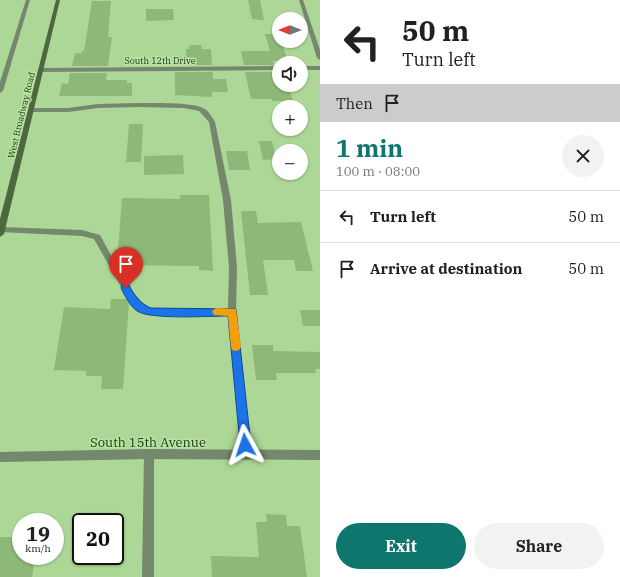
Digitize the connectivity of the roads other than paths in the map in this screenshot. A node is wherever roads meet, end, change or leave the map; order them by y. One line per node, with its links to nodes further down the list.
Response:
1 (28, 0): 9 (street)
2 (58, 0): 8 (main road, West Broadway Road)
3 (301, 0): 4 (street)
4 (320, 58)
5 (272, 68): 8 (street, South 12th Drive)
6 (308, 68): 7 (street)
7 (320, 68)
8 (41, 70): 10 (main road, West Broadway Road)
9 (0, 90)
10 (31, 110): 11 (main road, West Broadway Road); 12 (street)
11 (1, 232): 12 (street)
12 (232, 312): 14 (street)
13 (150, 454): 14 (street, South 15th Avenue); 16 (street, South 15th Avenue); 17 (street)
14 (246, 454): 15 (street, South 15th Avenue)
15 (320, 455)
16 (0, 457)
17 (148, 577)

